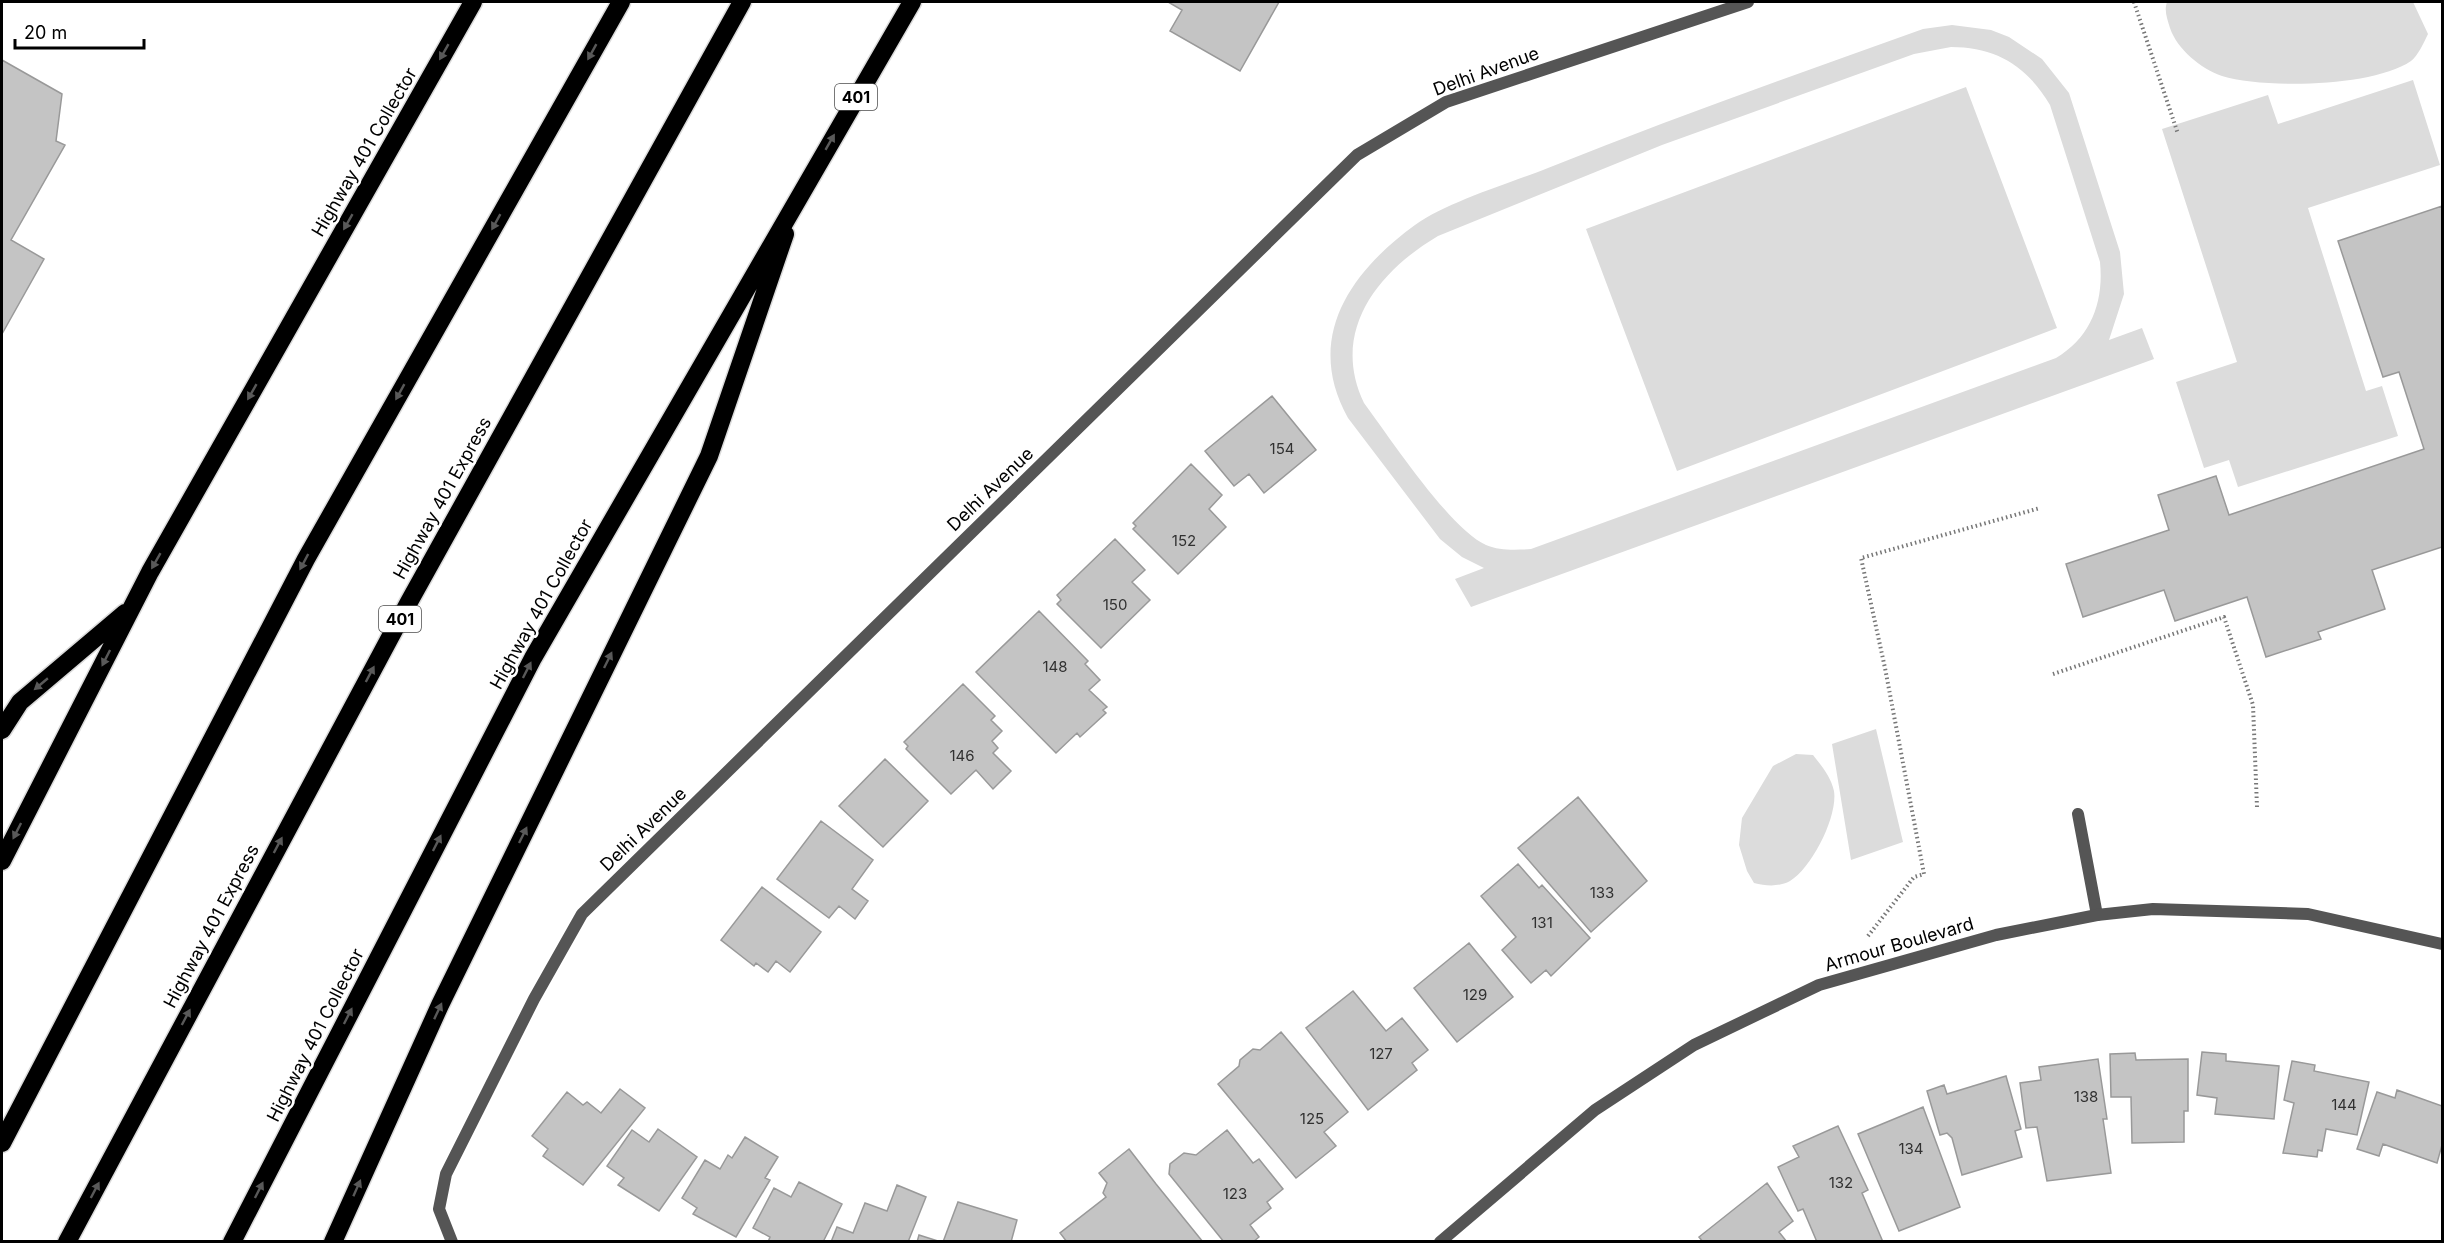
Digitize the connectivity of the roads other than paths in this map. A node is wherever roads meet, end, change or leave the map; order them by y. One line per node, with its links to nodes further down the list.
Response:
1 (473, 2): 7 (highway, Highway 401 Collector, one-way to 7)
2 (621, 2): 13 (highway, one-way to 13)
3 (742, 2): 14 (highway, Highway 401 Express / 401, one-way to 3)
4 (912, 2): 6 (highway, Highway 401 Collector / 401, one-way to 4)
5 (1748, 2): 17 (street, Delhi Avenue)
6 (800, 192): 15 (highway, Highway 401 Collector / 401, one-way to 6); 16 (highway, one-way to 6)
7 (133, 606): 8 (highway, one-way to 8); 10 (highway, Highway 401 Collector, one-way to 10)
8 (2, 730)
9 (2078, 814): 11 (street)
10 (2, 861)
11 (2097, 915): 12 (street, Armour Boulevard); 18 (street, Armour Boulevard)
12 (2442, 944)
13 (2, 1143)
14 (68, 1242)
15 (232, 1242)
16 (333, 1242)
17 (452, 1242)
18 (1440, 1242)

